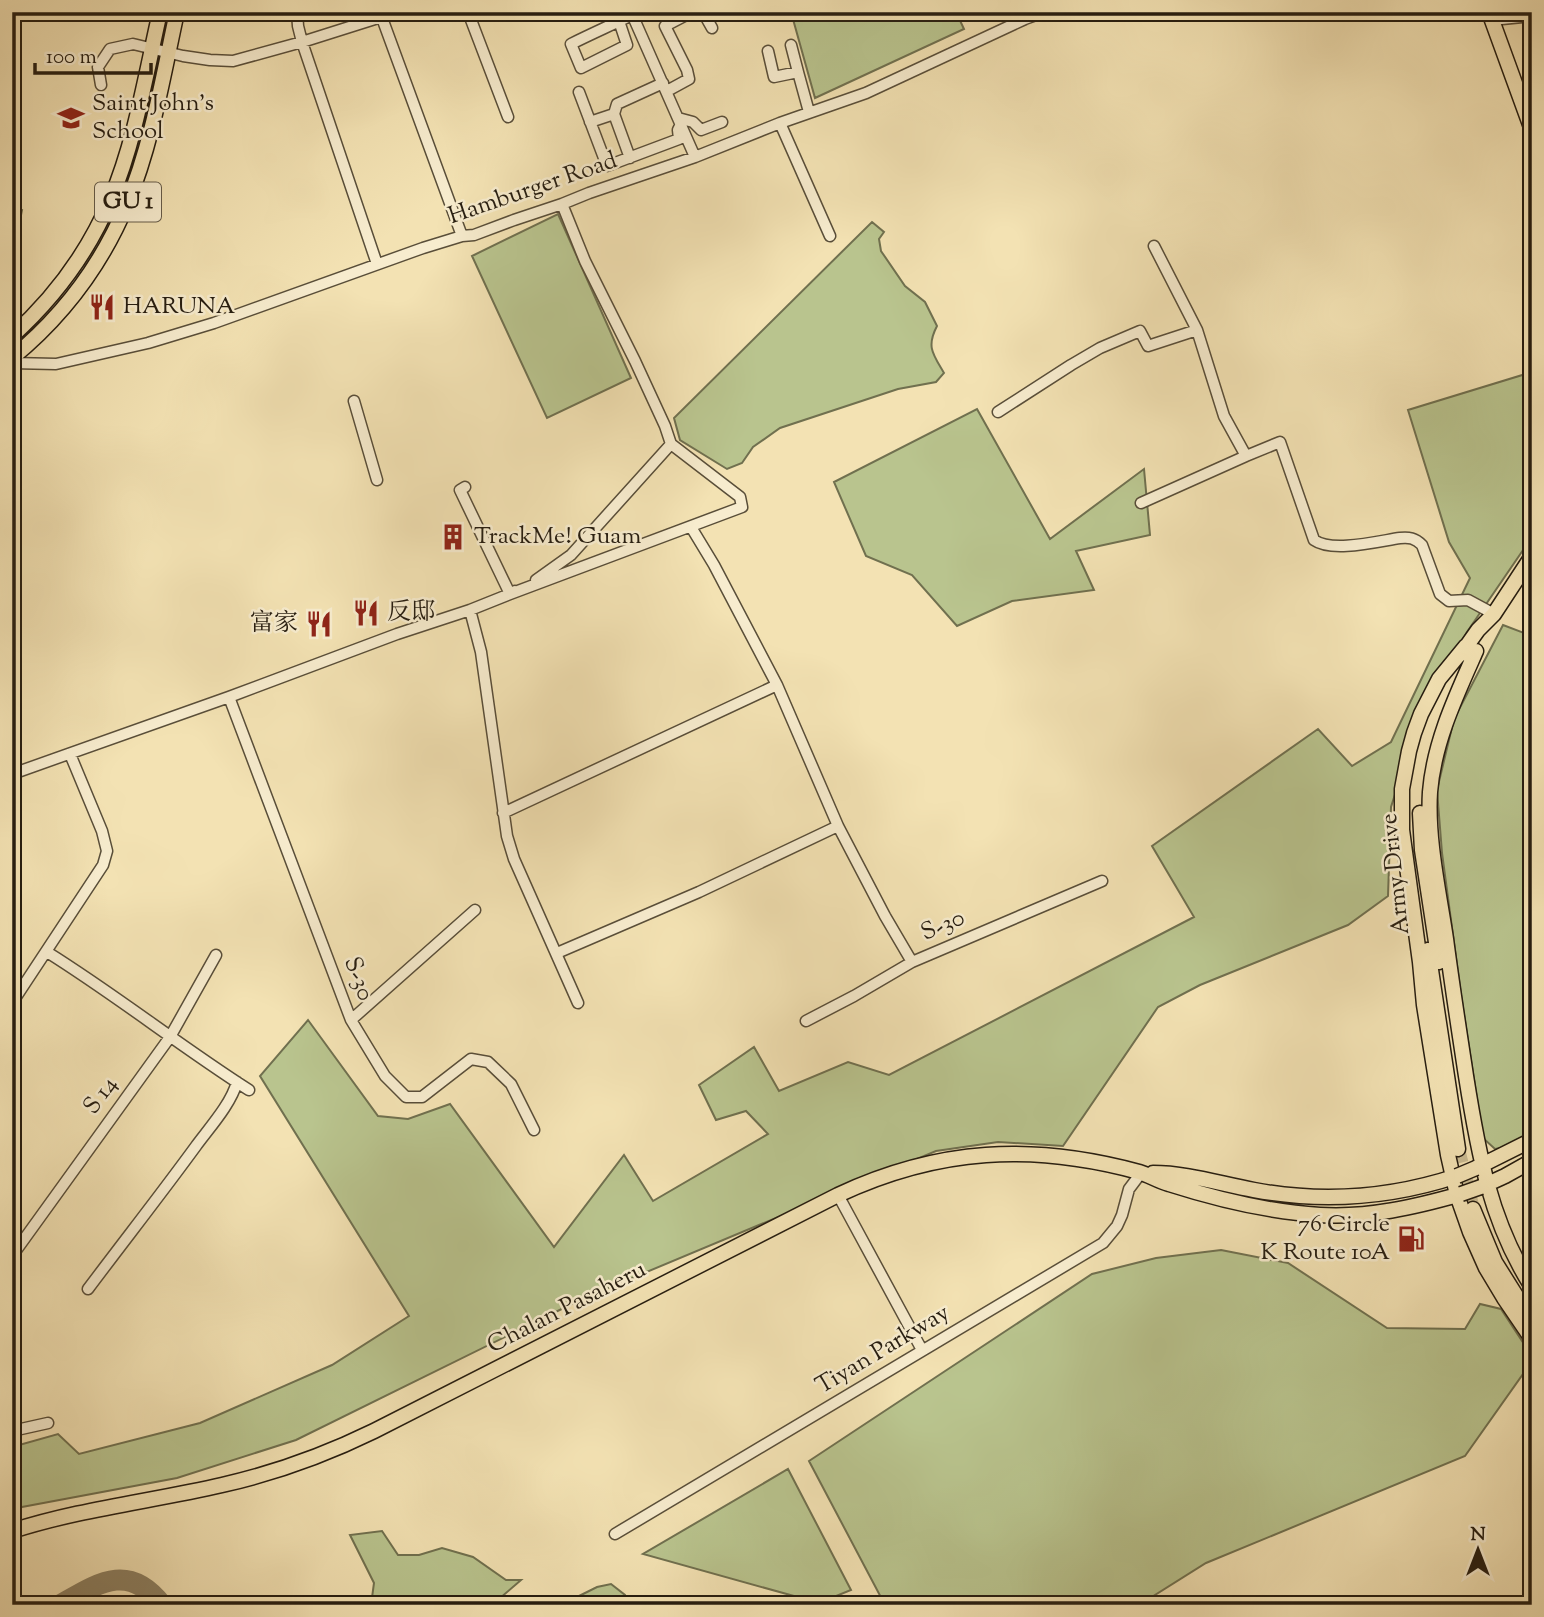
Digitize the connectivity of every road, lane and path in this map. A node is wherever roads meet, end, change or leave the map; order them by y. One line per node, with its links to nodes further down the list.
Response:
1 (160, 12): 19 (main road, GU 1)
2 (177, 12): 21 (main road, GU 1)
3 (297, 12): 17 (street)
4 (397, 12): 12 (street)
5 (468, 12): 28 (street)
6 (692, 12): 14 (street)
7 (703, 12): 15 (street)
8 (1054, 12): 26 (street, Hamburger Road)
9 (634, 13): 13 (street); 16 (street)
10 (1490, 16): 11 (street); 33 (main road)
11 (1532, 16)
12 (382, 18): 17 (street); 37 (street)
13 (619, 21): 13 (street)
14 (665, 26): 16 (street); 24 (street)
15 (712, 28)
16 (642, 36): 24 (street)
17 (302, 42): 21 (street); 40 (street)
18 (791, 45): 22 (street)
19 (152, 49): 21 (street); 23 (street); 42 (main road, GU 1)
20 (768, 51): 22 (street)
21 (168, 53): 43 (main road, GU 1)
22 (798, 72): 26 (street)
23 (101, 85)
24 (665, 87): 27 (street); 29 (street)
25 (579, 92): 30 (street)
26 (809, 112): 32 (street, Hamburger Road)
27 (614, 114): 30 (street); 35 (street)
28 (508, 117)
29 (679, 121): 31 (street); 34 (street); 35 (street)
30 (590, 122): 35 (street)
31 (722, 122)
32 (780, 123): 34 (street, Hamburger Road); 38 (street)
33 (1532, 130)
34 (695, 157): 36 (street, Hamburger Road)
35 (630, 158)
36 (562, 204): 37 (street, Hamburger Road); 46 (street)
37 (462, 236): 40 (street, Hamburger Road)
38 (830, 236)
39 (1154, 246): 41 (street)
40 (377, 264): 43 (street, Hamburger Road)
41 (1197, 330): 45 (street); 47 (street)
42 (12, 336)
43 (12, 360)
44 (354, 401): 48 (street)
45 (998, 412)
46 (671, 444): 51 (street); 53 (street)
47 (1246, 456): 50 (street); 55 (street)
48 (376, 480)
49 (465, 487): 53 (street)
50 (1141, 503)
51 (691, 527): 53 (street); 57 (street)
52 (1532, 556): 55 (main road, Army Drive)
53 (510, 594): 54 (street)
54 (470, 611): 58 (street); 61 (street)
55 (1494, 614): 56 (main road, Army Drive)
56 (1471, 649): 78 (main road, Army Drive); 80 (main road); 82 (main road)
57 (777, 685): 61 (street); 62 (street)
58 (229, 697): 59 (street); 71 (street, S-30)
59 (70, 754): 60 (street); 65 (street)
60 (12, 774)
61 (503, 813): 66 (street)
62 (838, 826): 66 (street); 68 (street)
63 (1102, 881): 68 (street, S-30)
64 (475, 910): 71 (street)
65 (47, 951): 69 (street); 73 (street)
66 (557, 953): 70 (street)
67 (216, 955): 73 (street, S 14)
68 (912, 962): 72 (street, S-30)
69 (12, 1003)
70 (579, 1003)
71 (351, 1020): 76 (street, S-30)
72 (806, 1021)
73 (170, 1037): 74 (street); 86 (street, S 14)
74 (237, 1082): 75 (street); 88 (street)
75 (250, 1090)
76 (534, 1130)
77 (1532, 1140): 80 (main road, Chalan Pasaheru)
78 (1463, 1148)
79 (1532, 1161): 83 (main road, Chalan Pasaheru)
80 (1479, 1167): 82 (main road, Chalan Pasaheru, bridge); 83 (main road)
81 (1141, 1173): 82 (main road, Chalan Pasaheru); 84 (main road, Chalan Pasaheru); 85 (main road, Chalan Pasaheru); 92 (street, Tiyan Parkway)
82 (1455, 1177): 84 (main road)
83 (1483, 1186): 84 (main road, Chalan Pasaheru, bridge); 87 (main road)
84 (1459, 1194): 91 (main road)
85 (838, 1195): 92 (street); 95 (main road, Chalan Pasaheru)
86 (12, 1256)
87 (1531, 1284)
88 (88, 1289)
89 (1532, 1305): 90 (main road)
90 (1532, 1321)
91 (1532, 1339)
92 (922, 1350): 96 (street, Tiyan Parkway)
93 (48, 1423): 94 (street)
94 (12, 1431)
95 (12, 1531)
96 (615, 1534)

